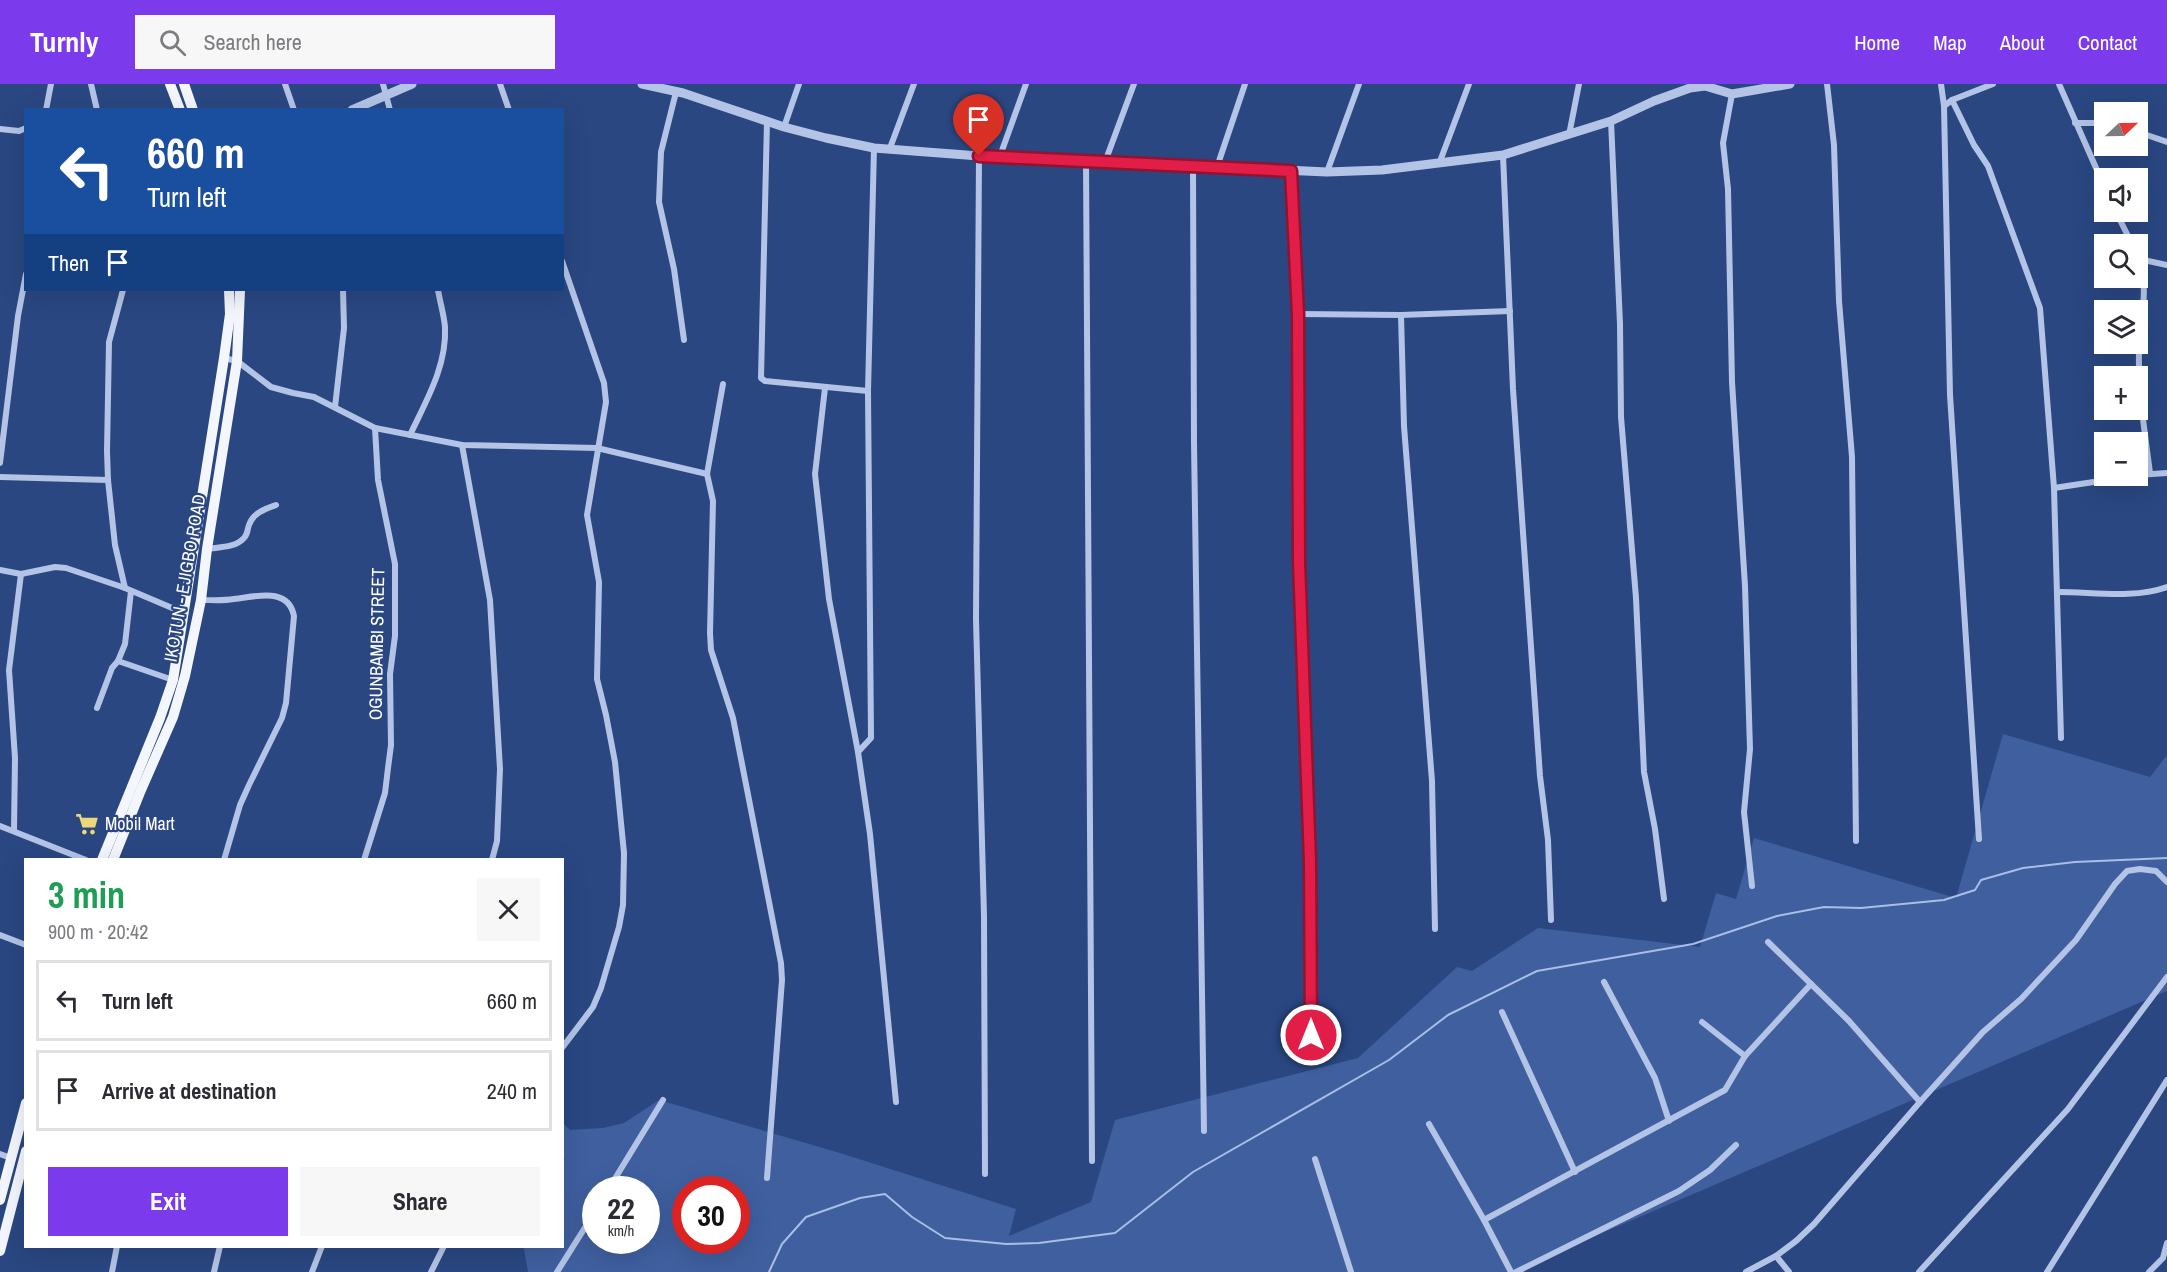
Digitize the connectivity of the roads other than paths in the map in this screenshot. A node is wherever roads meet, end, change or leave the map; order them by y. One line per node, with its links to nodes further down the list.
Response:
1 (51, 84): 29 (street)
2 (92, 84): 30 (street)
3 (170, 84): 31 (main road)
4 (184, 84): 32 (main road)
5 (285, 84): 33 (street)
6 (383, 84): 26 (street)
7 (412, 84): 26 (street)
8 (500, 84): 36 (street)
9 (642, 84): 24 (street)
10 (799, 84): 41 (street)
11 (914, 84): 48 (street)
12 (1026, 84): 51 (street)
13 (1134, 84): 53 (street)
14 (1245, 84): 56 (street)
15 (1359, 84): 59 (street)
16 (1469, 84): 54 (street)
17 (1579, 84): 44 (street)
18 (1790, 84): 25 (street)
19 (1827, 84): 109 (street)
20 (1941, 84): 28 (street)
21 (1993, 84): 27 (street)
22 (2059, 84): 39 (street)
23 (1698, 86): 25 (street); 38 (street)
24 (682, 89): 37 (street); 73 (street)
25 (1732, 94): 117 (street)
26 (385, 96): 34 (street); 35 (street)
27 (1952, 100): 28 (street); 91 (street)
28 (1944, 106): 108 (street)
29 (46, 108)
30 (97, 108)
31 (179, 108)
32 (192, 108)
33 (293, 108)
34 (357, 108)
35 (389, 108)
36 (508, 108)
37 (767, 121): 41 (street); 77 (street)
38 (1611, 121): 44 (street); 118 (street)
39 (2075, 123): 40 (street); 57 (street)
40 (2094, 123)
41 (784, 127): 47 (street)
42 (0, 129): 43 (street)
43 (24, 129)
44 (1569, 135): 49 (street)
45 (2148, 135): 46 (street)
46 (2167, 142)
47 (874, 148): 48 (street); 78 (street)
48 (890, 148): 50 (street)
49 (1503, 155): 54 (street); 70 (street)
50 (979, 156): 51 (street); 146 (street)
51 (1000, 156): 52 (street)
52 (1086, 161): 53 (street); 143 (street)
53 (1105, 162): 55 (street)
54 (1439, 164): 59 (street)
55 (1193, 166): 56 (street); 139 (street)
56 (1217, 167): 58 (street)
57 (2096, 168)
58 (1291, 171): 59 (street); 71 (street)
59 (1327, 172)
60 (2148, 260): 61 (street)
61 (2167, 265)
62 (564, 267): 83 (street)
63 (24, 284): 84 (street)
64 (2145, 288): 85 (street)
65 (123, 291): 89 (street)
66 (229, 291): 74 (main road, IKOTUN - EJIGBO ROAD)
67 (240, 291): 75 (main road, IKOTUN - EJIGBO ROAD)
68 (343, 291): 79 (street)
69 (438, 291): 81 (street)
70 (1510, 311): 72 (street); 119 (street)
71 (1298, 314): 72 (street); 129 (street)
72 (1401, 315): 120 (street)
73 (684, 340)
74 (224, 358): 75 (street); 100 (main road, IKOTUN - EJIGBO ROAD)
75 (237, 361): 79 (street); 93 (main road, IKOTUN - EJIGBO ROAD)
76 (723, 384): 87 (street)
77 (825, 388): 78 (street); 105 (street)
78 (868, 391): 105 (street)
79 (335, 407): 80 (street)
80 (375, 428): 81 (street); 114 (street, OGUNBAMBI STREET)
81 (410, 435): 82 (street)
82 (462, 445): 83 (street); 115 (street)
83 (597, 448): 87 (street); 130 (street)
84 (0, 463)
85 (2150, 473): 86 (street)
86 (2167, 473)
87 (707, 474): 148 (street)
88 (0, 477): 89 (street)
89 (108, 480): 97 (street)
90 (2094, 482): 91 (street)
91 (2054, 488): 98 (street)
92 (276, 505): 93 (street)
93 (207, 549): 99 (main road, IKOTUN - EJIGBO ROAD)
94 (0, 570): 95 (street)
95 (21, 574): 97 (street); 107 (street)
96 (2167, 587): 98 (street)
97 (128, 590): 100 (street); 101 (street)
98 (2058, 592): 104 (street)
99 (201, 600): 112 (main road, IKOTUN - EJIGBO ROAD); 113 (street)
100 (184, 613): 102 (main road, IKOTUN - EJIGBO ROAD)
101 (118, 661): 102 (street); 103 (street)
102 (172, 680): 111 (main road, IKOTUN - EJIGBO ROAD)
103 (97, 708)
104 (2061, 738)
105 (858, 752): 134 (street)
106 (0, 826): 107 (street)
107 (14, 831): 110 (street)
108 (1979, 840)
109 (1856, 841)
110 (81, 858)
111 (103, 858)
112 (114, 858)
113 (225, 858)
114 (365, 858)
115 (493, 858)
116 (2167, 882): 135 (street)
117 (1752, 886)
118 (1664, 899)
119 (1551, 920)
120 (1435, 929)
121 (0, 935): 123 (street)
122 (1768, 942): 126 (street)
123 (24, 944)
124 (2167, 977): 169 (street)
125 (1604, 981): 137 (street)
126 (1811, 984): 131 (street); 135 (street)
127 (1502, 1012): 144 (street)
128 (1702, 1022): 131 (street)
129 (1311, 1035)
130 (564, 1045)
131 (1745, 1056): 137 (street)
132 (2167, 1080): 170 (street)
133 (663, 1100): 147 (street)
134 (896, 1102)
135 (1920, 1102): 158 (street)
136 (24, 1108): 141 (main road)
137 (1669, 1122): 144 (street)
138 (1429, 1124): 150 (street)
139 (1204, 1131)
140 (1736, 1145): 166 (street)
141 (5, 1156): 149 (main road)
142 (1316, 1159): 164 (street)
143 (1092, 1161)
144 (1575, 1172): 150 (street)
145 (23, 1173): 157 (main road)
146 (985, 1174)
147 (617, 1176)
148 (767, 1178)
149 (0, 1200)
150 (1484, 1220): 165 (street)
151 (582, 1232): 163 (street)
152 (2167, 1243): 171 (street)
153 (117, 1248): 159 (street)
154 (220, 1248): 160 (street)
155 (321, 1248): 161 (street)
156 (443, 1248): 162 (street)
157 (0, 1251)
158 (1776, 1256): 167 (street); 168 (street)
159 (112, 1272)
160 (214, 1272)
161 (312, 1272)
162 (431, 1272)
163 (557, 1272)
164 (1350, 1272)
165 (1510, 1272)
166 (1516, 1272)
167 (1746, 1272)
168 (1789, 1272)
169 (1919, 1272)
170 (2047, 1272)
171 (2149, 1272)

